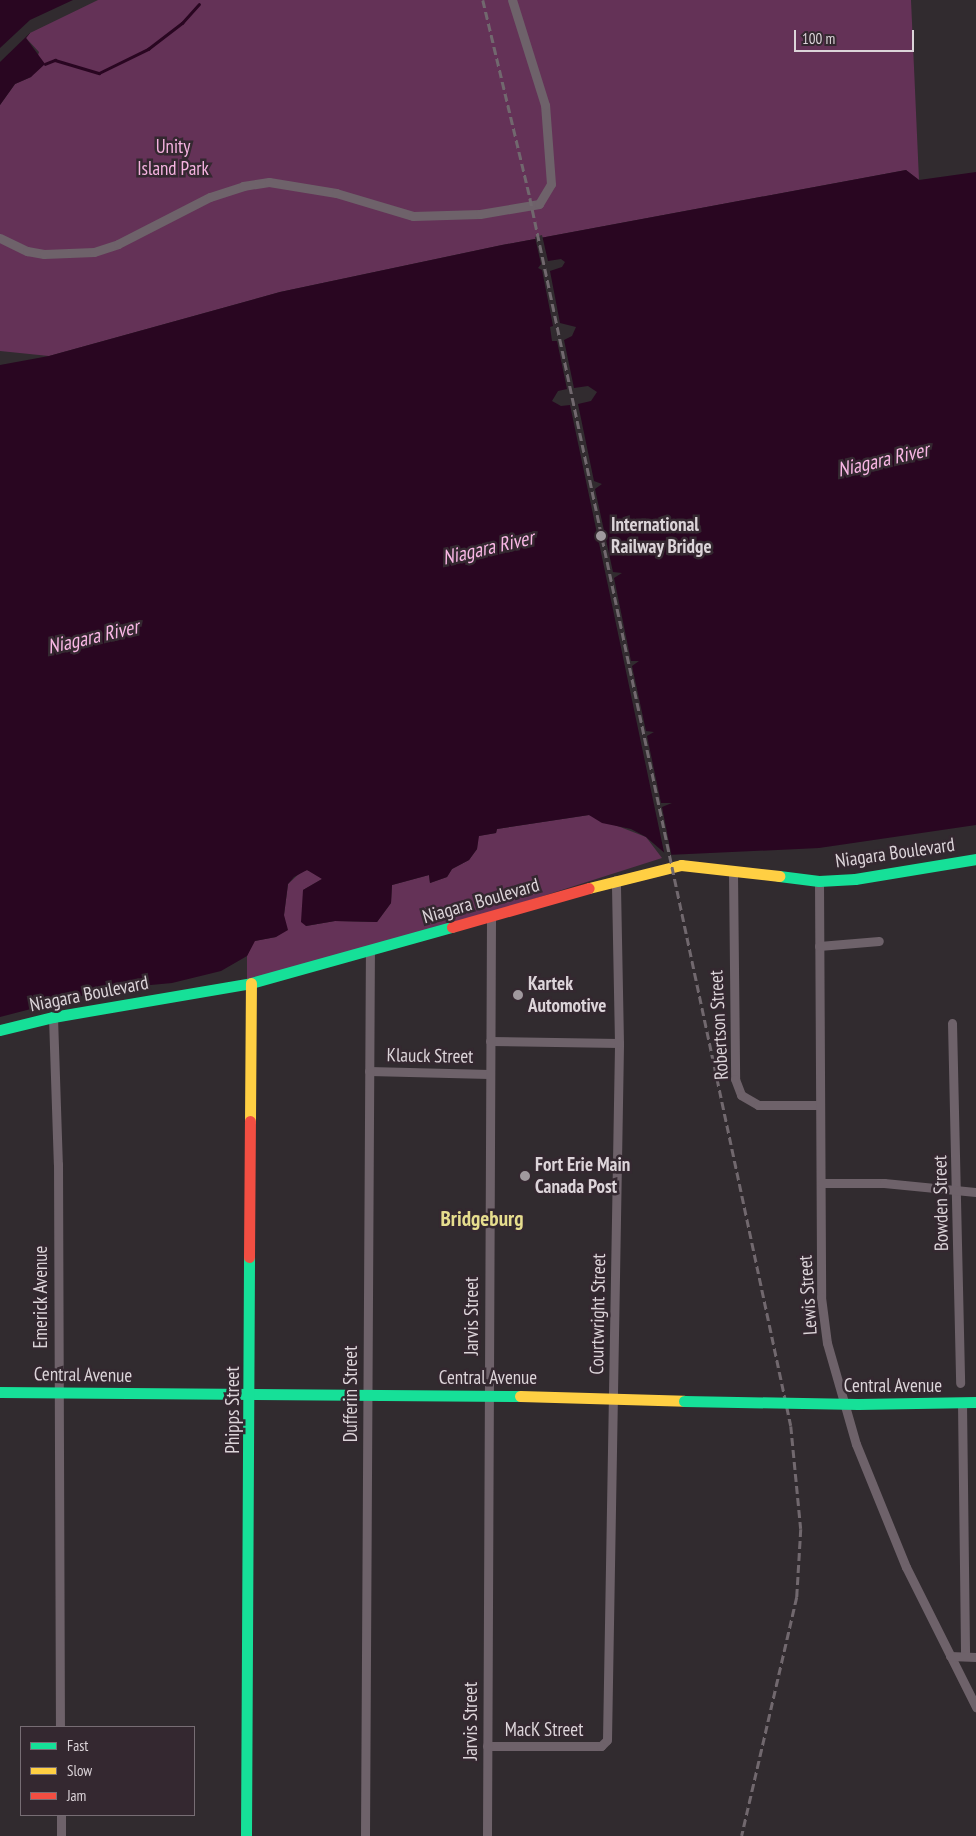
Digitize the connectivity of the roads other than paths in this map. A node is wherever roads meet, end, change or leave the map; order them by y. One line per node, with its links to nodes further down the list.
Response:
1 (512, 0): 2 (street)
2 (0, 238)
3 (976, 859): 6 (main road, Niagara Boulevard)
4 (734, 872): 5 (main road, Niagara Boulevard); 6 (main road, Niagara Boulevard); 19 (street, Robertson Street)
5 (616, 880): 7 (main road, Niagara Boulevard); 16 (street, Courtwright Street)
6 (819, 881): 9 (street, Lewis Street)
7 (491, 917): 10 (main road, Niagara Boulevard); 15 (street, Jarvis Street)
8 (879, 941): 9 (street)
9 (819, 946): 19 (street, Lewis Street)
10 (370, 952): 11 (main road, Niagara Boulevard); 17 (street, Dufferin Street)
11 (251, 983): 12 (main road, Niagara Boulevard); 26 (main road, Phipps Street)
12 (52, 1017): 14 (main road, Niagara Boulevard); 25 (street, Emerick Avenue)
13 (952, 1023): 21 (street, Bowden Street)
14 (0, 1030)
15 (490, 1041): 16 (street, Klauck Street); 18 (street, Jarvis Street)
16 (619, 1043): 29 (street, Courtwright Street)
17 (369, 1071): 18 (street, Klauck Street); 27 (street, Dufferin Street)
18 (489, 1074): 28 (street, Jarvis Street)
19 (820, 1105): 20 (street, Lewis Street)
20 (822, 1183): 21 (street); 32 (street, Lewis Street)
21 (957, 1191): 22 (street); 23 (street, Bowden Street)
22 (976, 1192)
23 (960, 1382)
24 (0, 1392): 25 (main road, Central Avenue)
25 (56, 1393): 26 (main road, Central Avenue); 36 (street, Emerick Avenue)
26 (251, 1394): 27 (main road, Central Avenue); 41 (main road, Phipps Street)
27 (368, 1394): 28 (main road, Central Avenue); 42 (street, Dufferin Street)
28 (487, 1395): 29 (main road, Central Avenue); 37 (street, Jarvis Street)
29 (613, 1399): 31 (main road, Central Avenue, bridge); 38 (street, Courtwright Street)
30 (976, 1402): 31 (main road, Central Avenue)
31 (962, 1403): 33 (street)
32 (950, 1656): 33 (street); 35 (street, Lewis Street)
33 (965, 1656): 34 (street)
34 (976, 1657)
35 (976, 1707)
36 (60, 1726)
37 (487, 1746): 38 (street, MacK Street); 43 (street, Jarvis Street)
38 (601, 1746)
39 (61, 1816): 40 (street)
40 (61, 1836)
41 (246, 1836)
42 (365, 1836)
43 (487, 1836)

